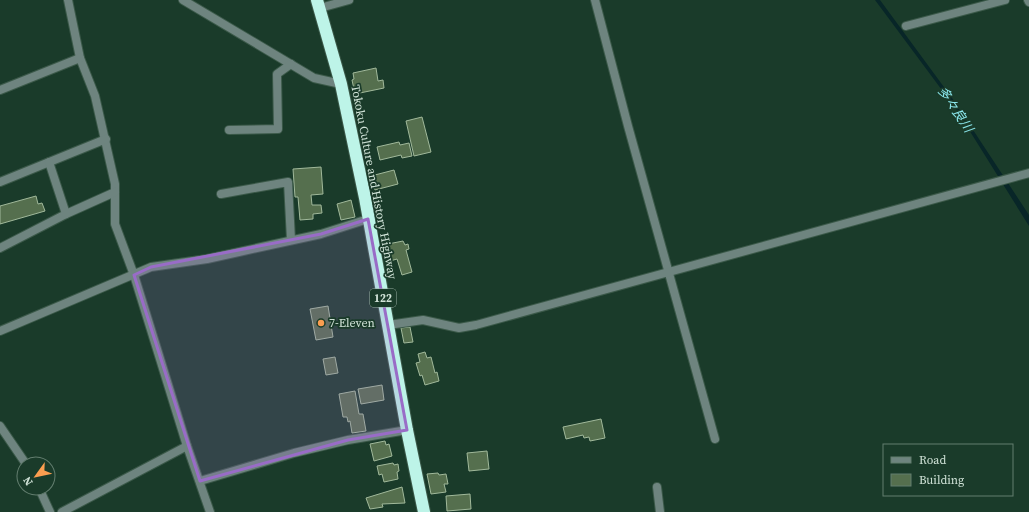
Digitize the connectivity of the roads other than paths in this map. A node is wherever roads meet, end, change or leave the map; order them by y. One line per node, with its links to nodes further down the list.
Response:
1 (68, 0): 8 (street)
2 (184, 0): 9 (street)
3 (349, 0): 6 (street)
4 (595, 0): 23 (street)
5 (1004, 0): 7 (street)
6 (318, 4): 10 (highway, Tokoku Culture and History Highway / 122)
7 (906, 26)
8 (80, 58): 11 (street); 13 (street)
9 (291, 64): 10 (street); 12 (street)
10 (341, 84): 20 (highway, Tokoku Culture and History Highway / 122)
11 (0, 90)
12 (229, 130)
13 (106, 139): 14 (street); 17 (street)
14 (49, 162): 16 (street); 19 (street)
15 (1029, 173): 23 (street)
16 (0, 182)
17 (115, 192): 19 (street); 24 (street)
18 (221, 194): 21 (street)
19 (66, 214): 22 (street)
20 (368, 219): 21 (street); 25 (highway, Tokoku Culture and History Highway / 122)
21 (291, 240): 24 (street)
22 (0, 248)
23 (669, 272): 25 (street); 29 (street)
24 (134, 275): 26 (street); 30 (street)
25 (388, 325): 28 (highway, Tokoku Culture and History Highway / 122)
26 (0, 331)
27 (0, 426): 31 (street)
28 (407, 430): 32 (street); 38 (highway, Tokoku Culture and History Highway / 122)
29 (716, 439)
30 (187, 446): 32 (street); 36 (street)
31 (21, 456)
32 (200, 481): 37 (street)
33 (657, 487): 39 (street)
34 (43, 496): 35 (street)
35 (50, 512)
36 (62, 512)
37 (210, 512)
38 (424, 512)
39 (660, 512)

